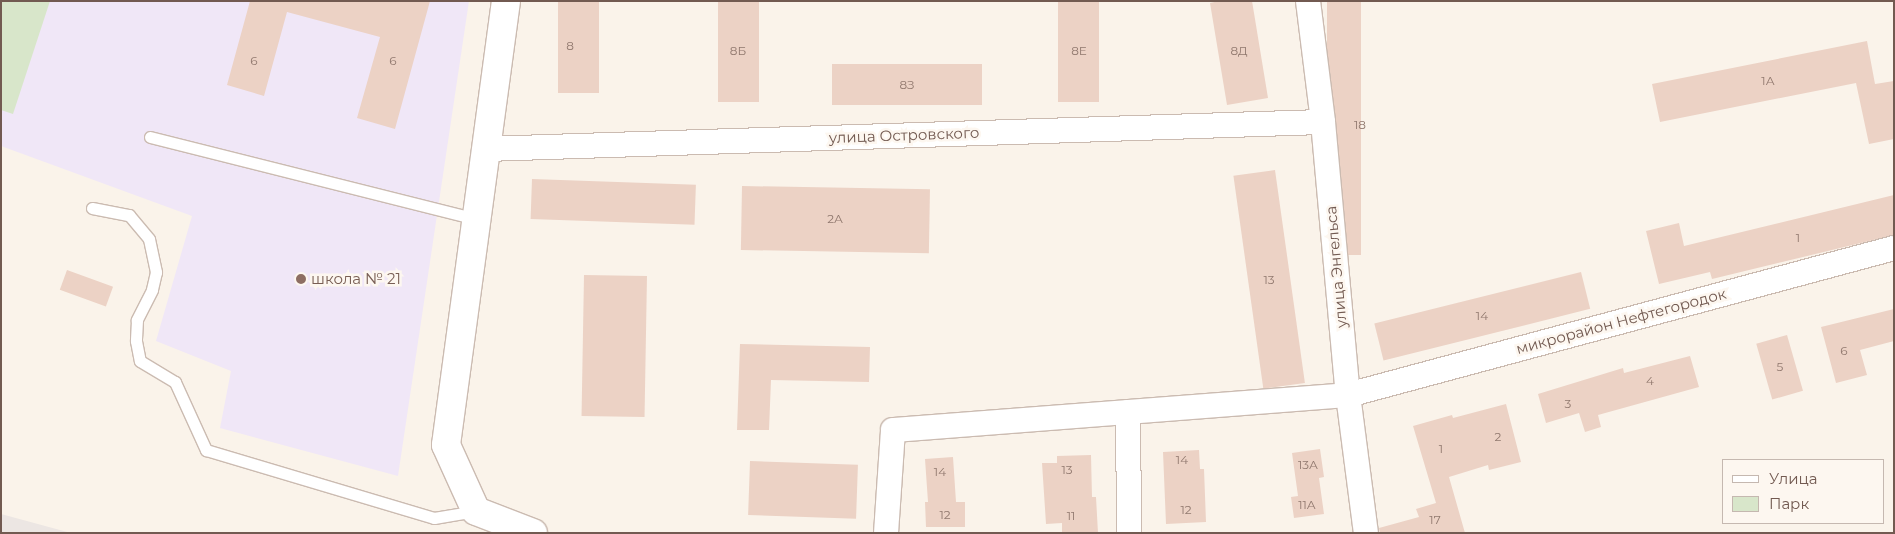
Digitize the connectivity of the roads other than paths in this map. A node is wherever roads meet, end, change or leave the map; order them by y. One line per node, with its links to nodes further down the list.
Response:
1 (506, 1): 5 (street)
2 (1308, 1): 3 (street, улица Энгельса)
3 (1323, 122): 5 (street, улица Островского); 9 (street, улица Энгельса)
4 (150, 137): 7 (lane)
5 (486, 149): 7 (street)
6 (92, 208): 11 (lane)
7 (476, 219): 11 (street)
8 (1894, 248): 9 (street, микрорайон Нефтегородок)
9 (1348, 395): 10 (street, микрорайон Нефтегородок); 15 (street, улица Энгельса)
10 (1128, 412): 13 (street, микрорайон Нефтегородок); 14 (street)
11 (476, 511): 12 (street)
12 (533, 533)
13 (886, 533)
14 (1130, 533)
15 (1366, 533)

